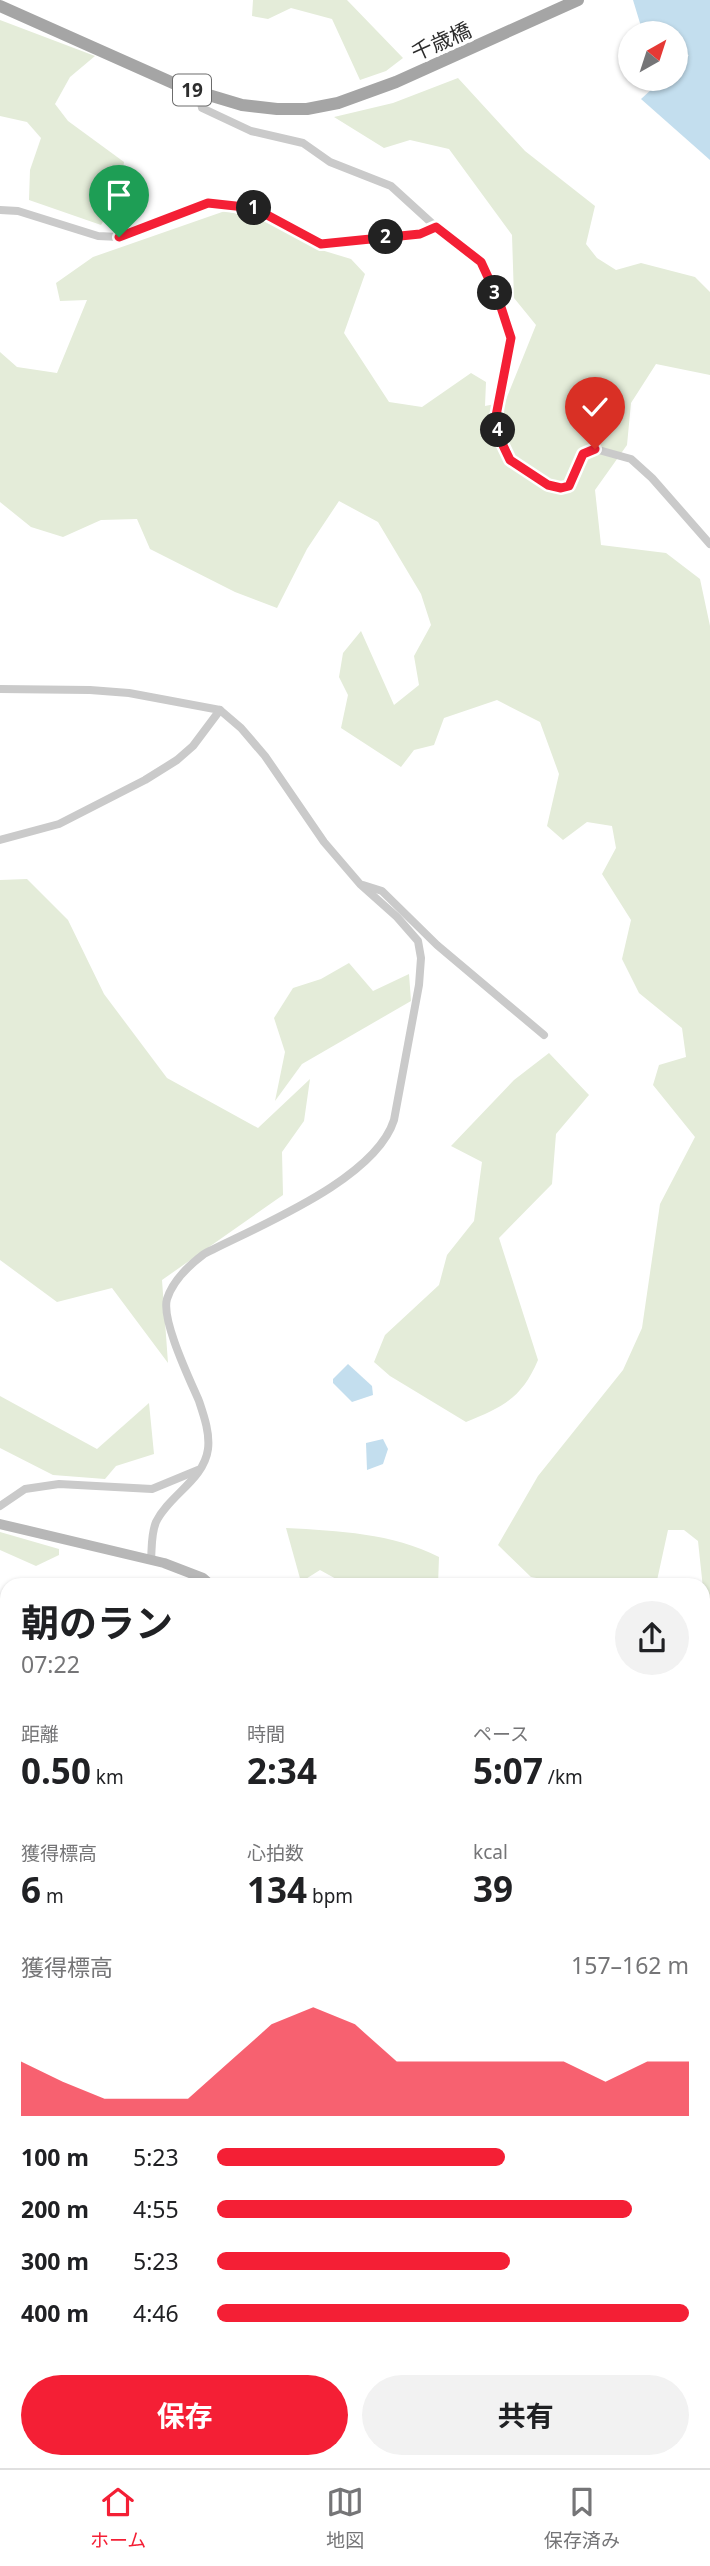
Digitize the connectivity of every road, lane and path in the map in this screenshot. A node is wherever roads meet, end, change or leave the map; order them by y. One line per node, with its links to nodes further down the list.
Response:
1 (578, 0): 3 (main road, 千歳橋 / 19)
2 (0, 6): 3 (main road, 19)
3 (199, 92): 5 (street)
4 (0, 210): 5 (street)
5 (436, 227): 6 (street)
6 (710, 544)
7 (0, 689): 8 (street)
8 (219, 710): 9 (street); 10 (street)
9 (0, 840)
10 (360, 884): 11 (street); 12 (street)
11 (544, 1035)
12 (202, 1468): 13 (street); 15 (street)
13 (0, 1506)
14 (0, 1524): 15 (street)
15 (151, 1560): 16 (street)
16 (203, 1578)

